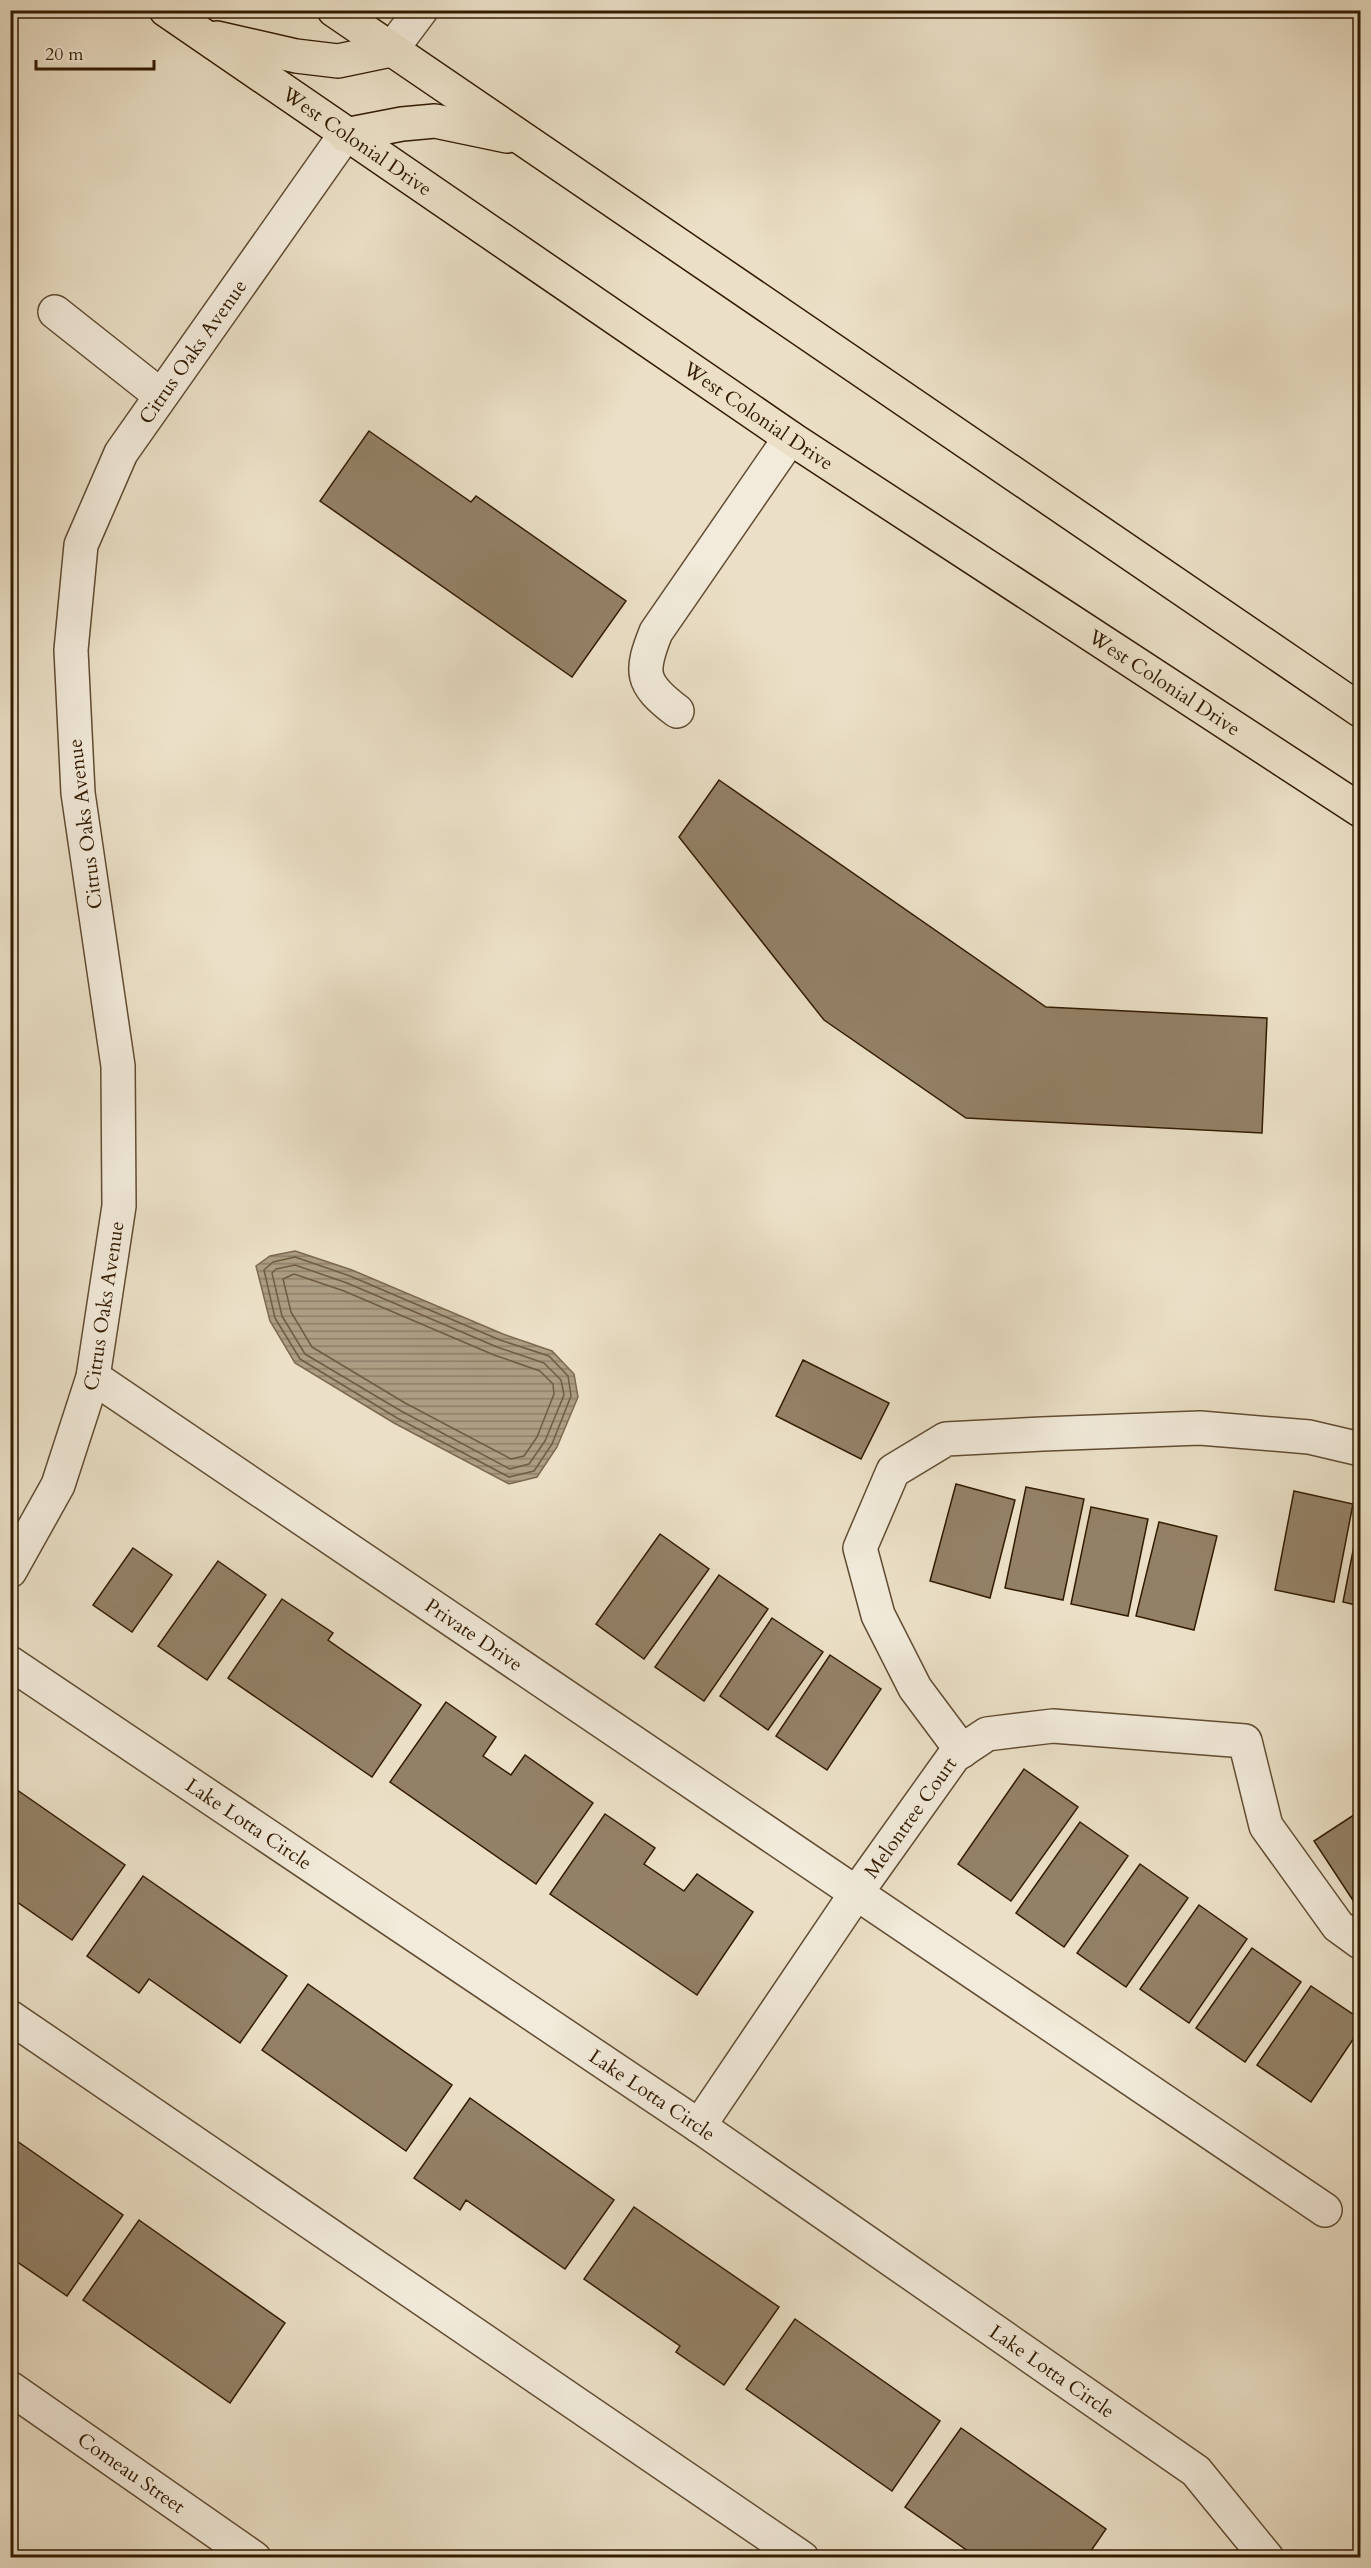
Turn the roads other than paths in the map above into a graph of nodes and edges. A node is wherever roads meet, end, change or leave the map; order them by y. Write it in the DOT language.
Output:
graph roads {
  1 [pos="166,10"];
  2 [pos="334,10"];
  3 [pos="421,10"];
  4 [pos="201,35"];
  5 [pos="391,50"];
  6 [pos="345,135"];
  7 [pos="524,140"];
  8 [pos="55,312"];
  9 [pos="160,395"];
  10 [pos="790,438"];
  11 [pos="1360,710"];
  12 [pos="677,711"];
  13 [pos="1360,810"];
  14 [pos="93,1377"];
  15 [pos="1360,1449"];
  16 [pos="10,1571"];
  17 [pos="10,1663"];
  18 [pos="962,1750"];
  19 [pos="857,1892"];
  20 [pos="1360,1941"];
  21 [pos="10,2017"];
  22 [pos="699,2126"];
  23 [pos="1325,2210"];
  24 [pos="10,2388"];
  25 [pos="254,2558"];
  26 [pos="802,2558"];
  27 [pos="1267,2558"];
  1 -- 4 [label="highway, West Colonial Drive"];
  2 -- 5 [label="highway"];
  3 -- 5 [label="street"];
  4 -- 5 [label="highway"];
  4 -- 6 [label="highway, West Colonial Drive"];
  5 -- 7 [label="highway"];
  6 -- 7 [label="highway"];
  6 -- 9 [label="street, Citrus Oaks Avenue"];
  6 -- 10 [label="highway, West Colonial Drive"];
  7 -- 11 [label="highway"];
  8 -- 9 [label="street"];
  9 -- 14 [label="street, Citrus Oaks Avenue"];
  10 -- 12 [label="street"];
  10 -- 13 [label="highway, West Colonial Drive"];
  14 -- 16 [label="street, Citrus Oaks Avenue"];
  14 -- 19 [label="street, Private Drive"];
  15 -- 18 [label="street"];
  17 -- 22 [label="street, Lake Lotta Circle"];
  18 -- 19 [label="street, Melontree Court"];
  18 -- 20 [label="street, Melontree Court"];
  19 -- 22 [label="street, Melontree Court"];
  19 -- 23 [label="street, Private Drive"];
  21 -- 26 [label="street"];
  22 -- 27 [label="street, Lake Lotta Circle"];
  24 -- 25 [label="street, Comeau Street"];
}
